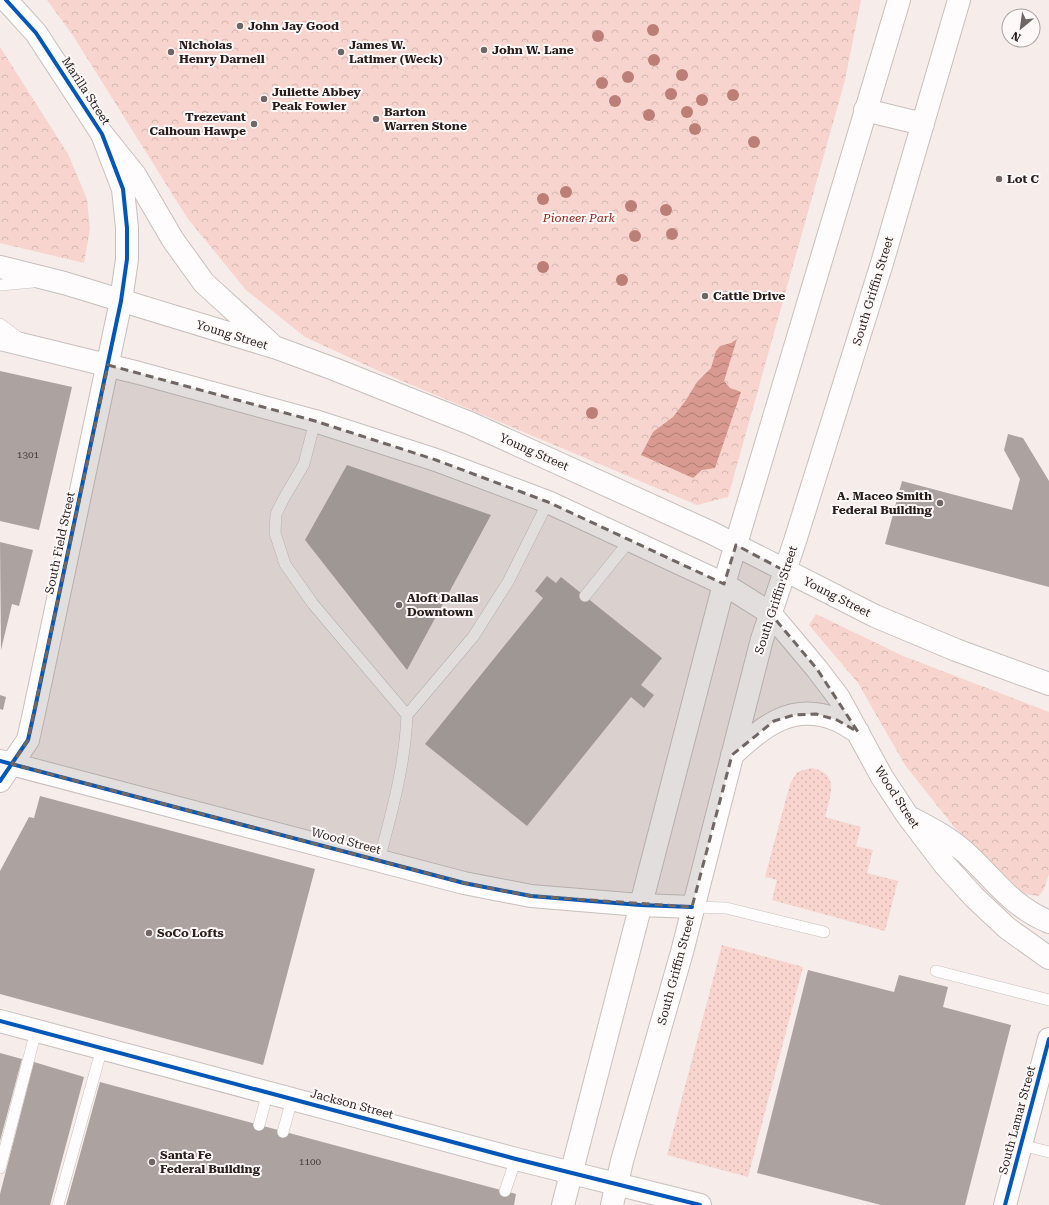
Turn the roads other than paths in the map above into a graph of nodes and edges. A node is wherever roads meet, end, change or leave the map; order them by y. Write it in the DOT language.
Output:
graph roads {
  1 [pos="6,0"];
  2 [pos="899,0"];
  3 [pos="959,0"];
  4 [pos="866,110"];
  5 [pos="923,124"];
  6 [pos="102,134"];
  7 [pos="0,268"];
  8 [pos="51,280"];
  9 [pos="0,285"];
  10 [pos="121,301"];
  11 [pos="0,324"];
  12 [pos="0,338"];
  13 [pos="31,346"];
  14 [pos="277,348"];
  15 [pos="108,365"];
  16 [pos="315,421"];
  17 [pos="548,502"];
  18 [pos="630,540"];
  19 [pos="736,545"];
  20 [pos="785,570"];
  21 [pos="724,584"];
  22 [pos="585,596"];
  23 [pos="770,613"];
  24 [pos="1049,684"];
  25 [pos="408,715"];
  26 [pos="858,732"];
  27 [pos="732,755"];
  28 [pos="4,769"];
  29 [pos="907,815"];
  30 [pos="379,860"];
  31 [pos="640,905"];
  32 [pos="692,908"];
  33 [pos="1049,922"];
  34 [pos="824,932"];
  35 [pos="1049,958"];
  36 [pos="936,971"];
  37 [pos="1049,1000"];
  38 [pos="0,1021"];
  39 [pos="36,1030"];
  40 [pos="1049,1039"];
  41 [pos="102,1048"];
  42 [pos="268,1092"];
  43 [pos="292,1099"];
  44 [pos="259,1125"];
  45 [pos="283,1132"];
  46 [pos="1021,1145"];
  47 [pos="1049,1152"];
  48 [pos="516,1159"];
  49 [pos="0,1168"];
  50 [pos="572,1173"];
  51 [pos="505,1191"];
  52 [pos="615,1195"];
  53 [pos="58,1205"];
  54 [pos="563,1205"];
  55 [pos="700,1205"];
  56 [pos="1005,1205"];
  1 -- 6 [label="main road, Marilla Street"];
  2 -- 4 [label="main road"];
  3 -- 5 [label="main road, South Griffin Street"];
  4 -- 5 [label="main road"];
  4 -- 19 [label="main road"];
  5 -- 20 [label="main road, South Griffin Street"];
  6 -- 10 [label="main road, Marilla Street"];
  6 -- 14 [label="main road"];
  7 -- 8 [label="main road, Young Street"];
  8 -- 9 [label="lane"];
  8 -- 10 [label="main road, Young Street"];
  10 -- 14 [label="main road, Young Street"];
  10 -- 15 [label="main road, South Field Street"];
  11 -- 13 [label="lane"];
  12 -- 13 [label="main road"];
  13 -- 15 [label="main road"];
  14 -- 19 [label="main road, Young Street"];
  15 -- 16 [label="main road"];
  15 -- 28 [label="main road, South Field Street"];
  16 -- 17 [label="main road"];
  16 -- 25 [label="lane"];
  17 -- 18 [label="main road"];
  17 -- 25 [label="lane"];
  18 -- 21 [label="main road"];
  18 -- 22 [label="lane"];
  19 -- 20 [label="main road, Young Street"];
  19 -- 21 [label="main road"];
  20 -- 23 [label="main road, South Griffin Street"];
  20 -- 24 [label="main road, Young Street"];
  21 -- 23 [label="main road"];
  21 -- 31 [label="main road"];
  23 -- 26 [label="main road, Wood Street"];
  23 -- 27 [label="main road, South Griffin Street"];
  25 -- 30 [label="lane"];
  26 -- 27 [label="main road"];
  26 -- 29 [label="main road, Wood Street"];
  27 -- 32 [label="main road, South Griffin Street"];
  28 -- 30 [label="main road, Wood Street"];
  29 -- 33 [label="main road"];
  29 -- 35 [label="main road, Wood Street"];
  30 -- 31 [label="main road, Wood Street"];
  31 -- 32 [label="main road, Wood Street"];
  31 -- 50 [label="main road"];
  32 -- 34 [label="lane"];
  32 -- 52 [label="main road, South Griffin Street"];
  36 -- 37 [label="lane"];
  38 -- 39 [label="main road, Jackson Street"];
  39 -- 41 [label="main road, Jackson Street"];
  39 -- 49 [label="lane"];
  40 -- 46 [label="main road, South Lamar Street"];
  41 -- 42 [label="main road, Jackson Street"];
  41 -- 53 [label="lane"];
  42 -- 43 [label="main road, Jackson Street"];
  42 -- 44 [label="lane"];
  43 -- 45 [label="lane"];
  43 -- 48 [label="main road, Jackson Street"];
  46 -- 47 [label="lane"];
  46 -- 56 [label="main road, South Lamar Street"];
  48 -- 50 [label="main road, Jackson Street"];
  48 -- 51 [label="lane"];
  50 -- 52 [label="main road, Jackson Street"];
  50 -- 54 [label="main road"];
  52 -- 55 [label="main road, Jackson Street"];
}
